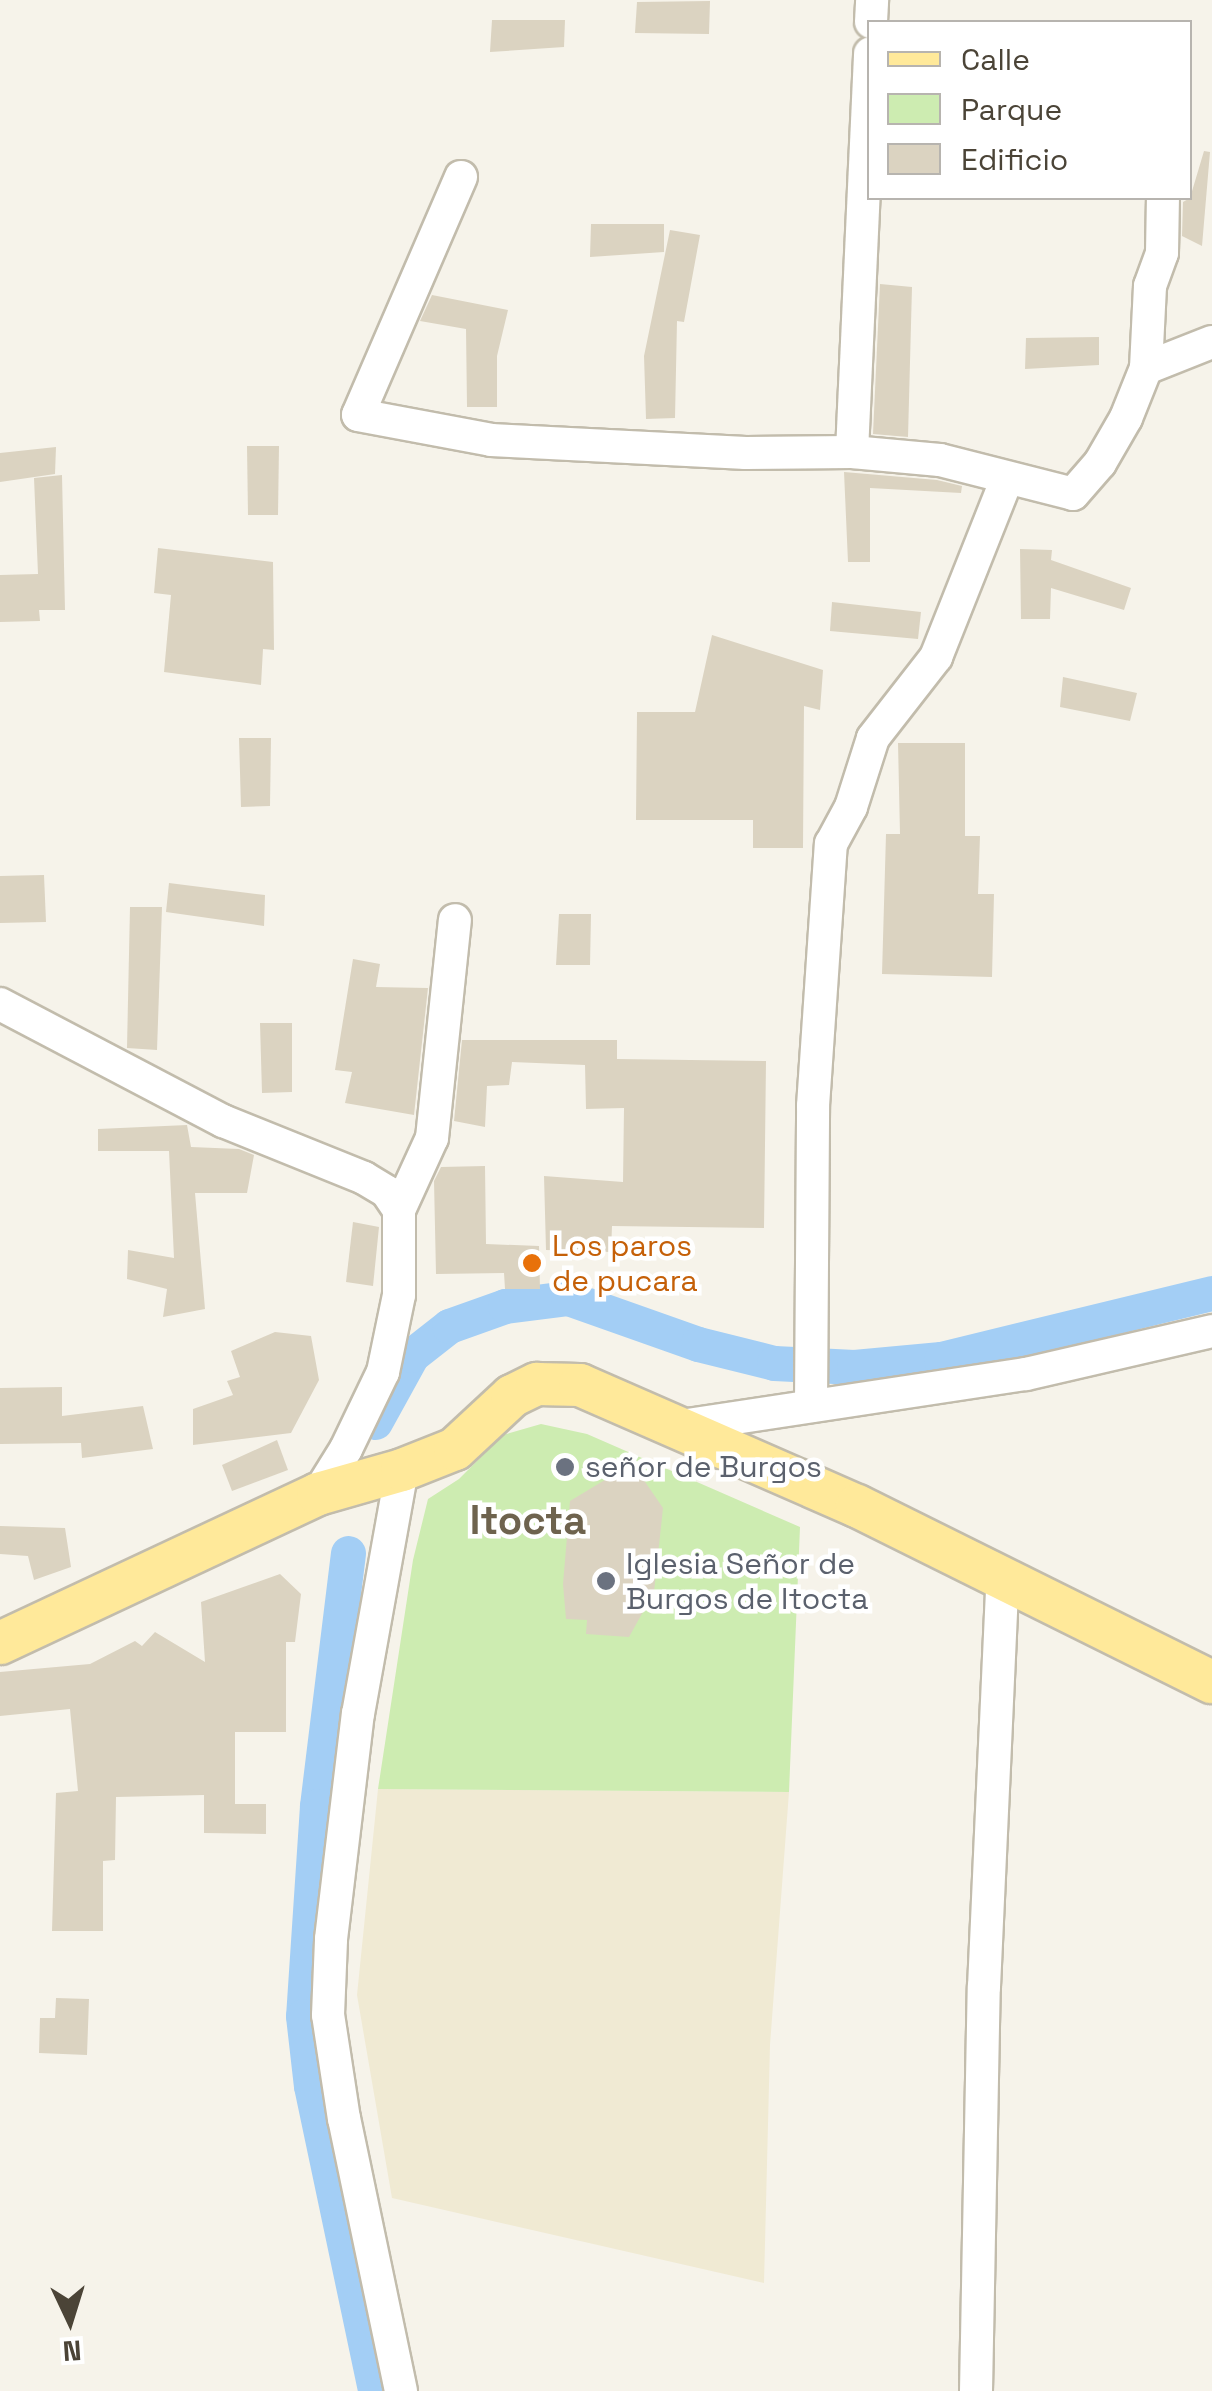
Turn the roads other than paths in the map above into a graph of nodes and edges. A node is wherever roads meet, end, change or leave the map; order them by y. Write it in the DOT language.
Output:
graph roads {
  1 [pos="867,120"];
  2 [pos="461,177"];
  3 [pos="1163,200"];
  4 [pos="1212,342"];
  5 [pos="1146,368"];
  6 [pos="852,452"];
  7 [pos="1007,479"];
  8 [pos="455,920"];
  9 [pos="0,1004"];
  10 [pos="399,1210"];
  11 [pos="1212,1331"];
  12 [pos="811,1396"];
  13 [pos="675,1428"];
  14 [pos="402,1470"];
  15 [pos="318,1494"];
  16 [pos="1003,1575"];
  17 [pos="0,1643"];
  18 [pos="1212,1682"];
  19 [pos="401,2391"];
  20 [pos="976,2391"];
  1 -- 6 [label="street"];
  2 -- 6 [label="street"];
  3 -- 5 [label="street"];
  4 -- 5 [label="street"];
  5 -- 7 [label="street"];
  6 -- 7 [label="street"];
  7 -- 12 [label="street"];
  8 -- 10 [label="street"];
  9 -- 10 [label="street"];
  10 -- 15 [label="street"];
  11 -- 12 [label="street"];
  12 -- 13 [label="street"];
  13 -- 14 [label="main road"];
  13 -- 16 [label="main road"];
  14 -- 15 [label="main road"];
  14 -- 19 [label="street"];
  15 -- 17 [label="main road"];
  16 -- 18 [label="main road"];
  16 -- 20 [label="street"];
}
